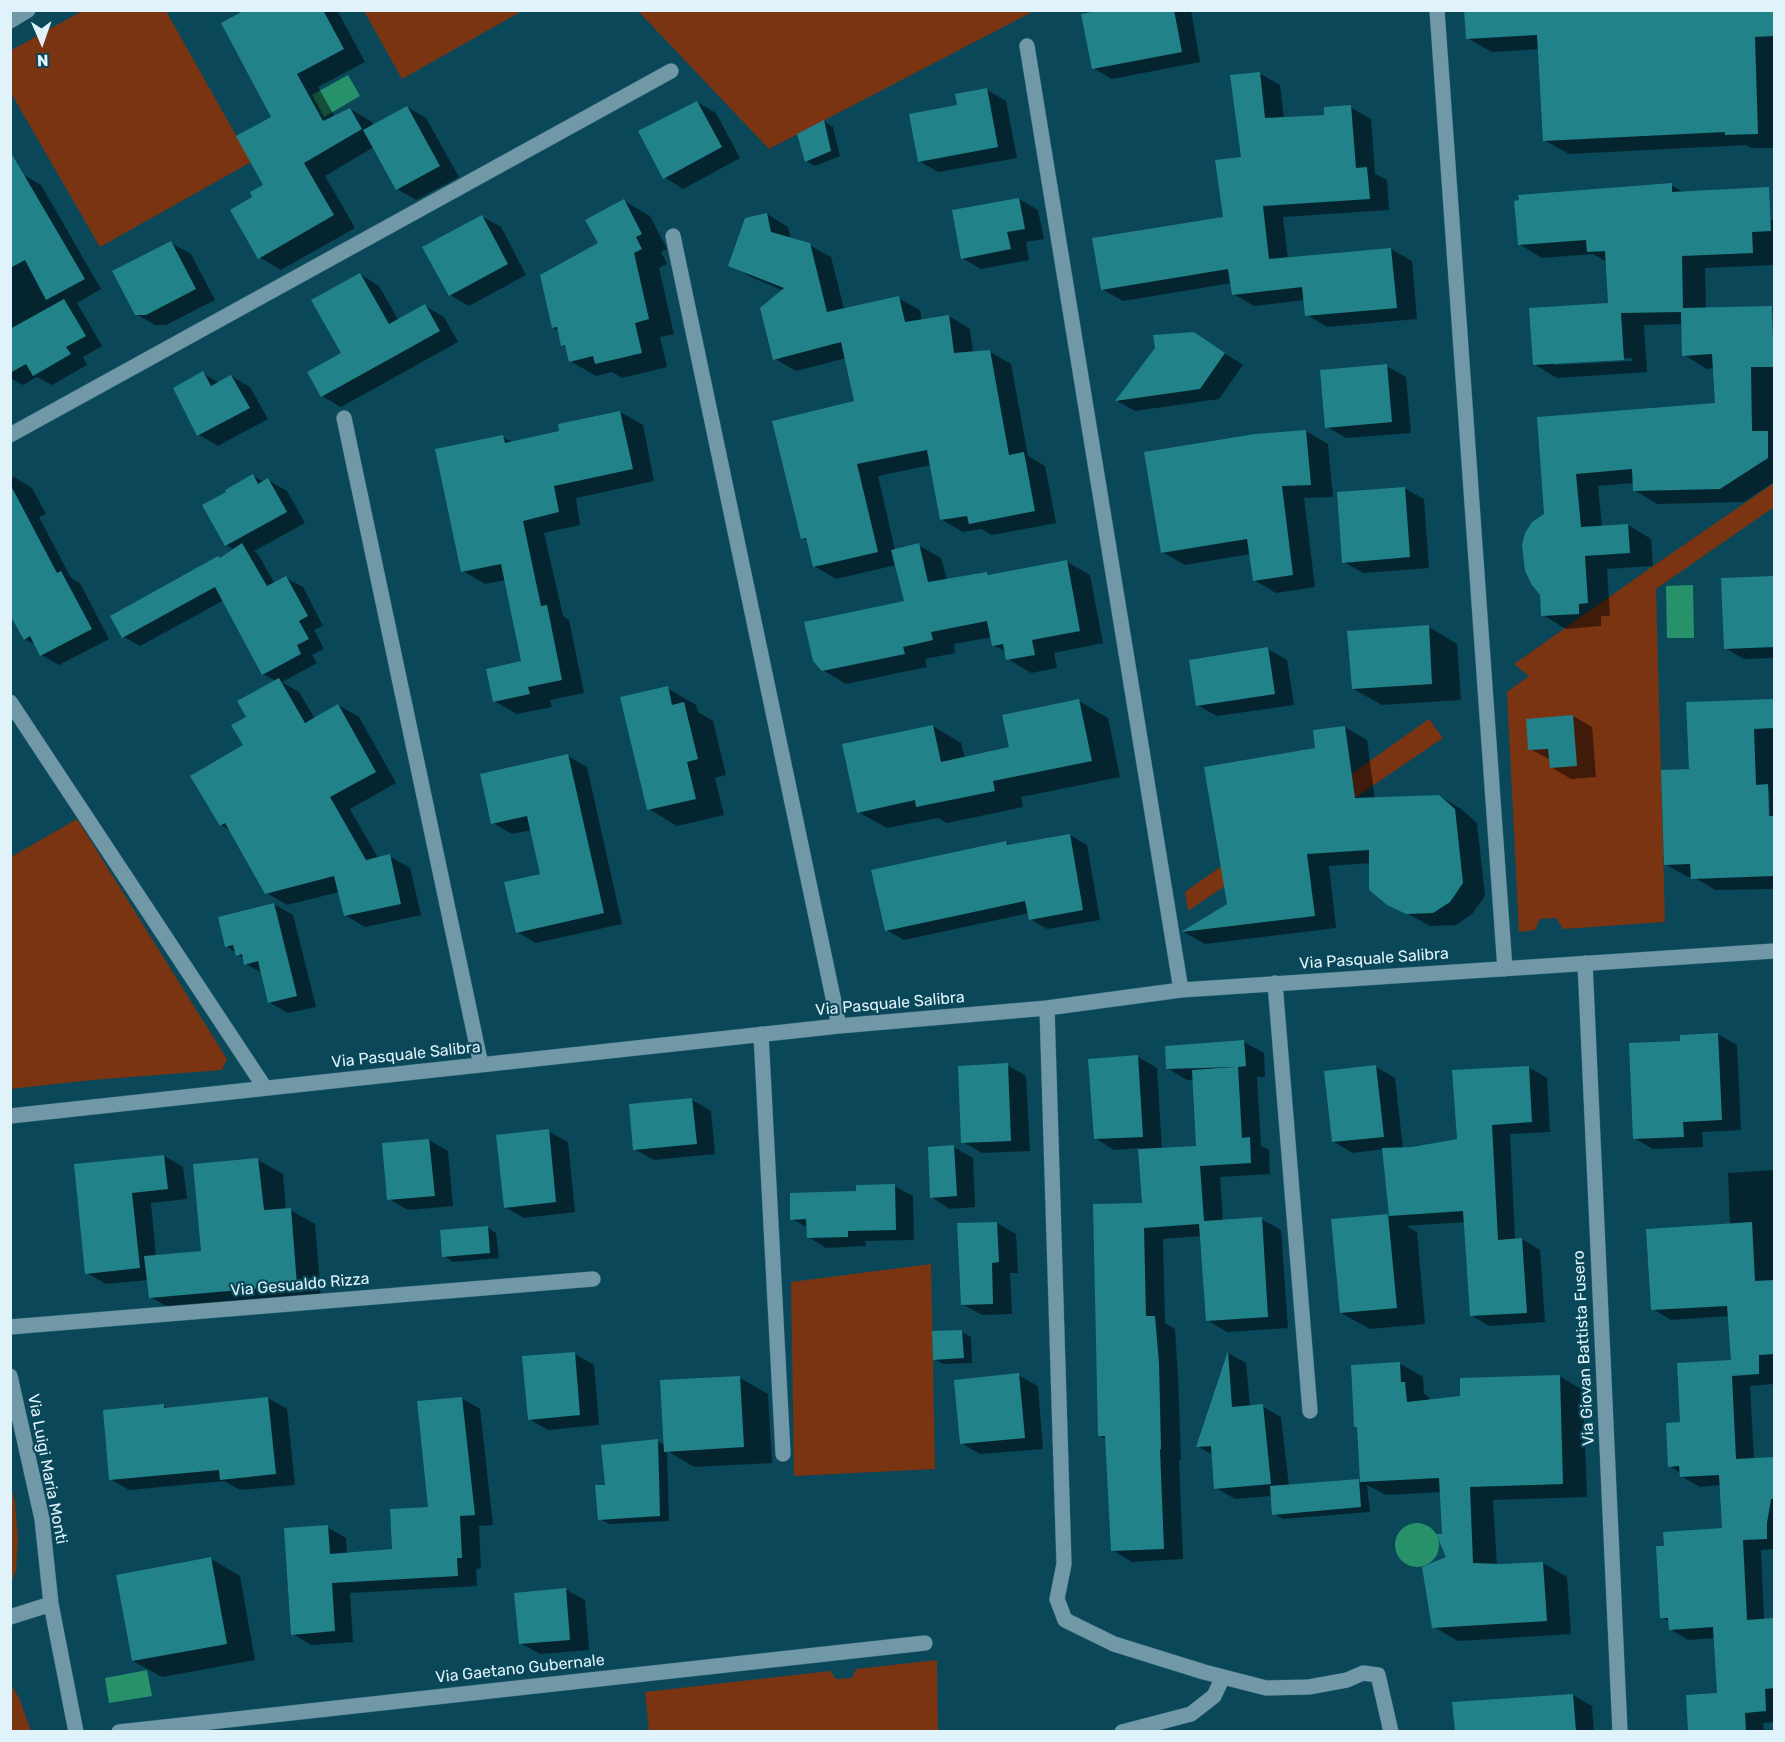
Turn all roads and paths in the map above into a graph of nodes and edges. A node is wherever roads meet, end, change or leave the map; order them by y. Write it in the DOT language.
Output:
graph roads {
  1 [pos="28,10"];
  2 [pos="1437,10"];
  3 [pos="10,21"];
  4 [pos="1028,46"];
  5 [pos="670,71"];
  6 [pos="673,236"];
  7 [pos="344,418"];
  8 [pos="10,435"];
  9 [pos="10,702"];
  10 [pos="1774,951"];
  11 [pos="1585,963"];
  12 [pos="1505,969"];
  13 [pos="1275,983"];
  14 [pos="1181,990"];
  15 [pos="1047,1008"];
  16 [pos="839,1026"];
  17 [pos="761,1034"];
  18 [pos="481,1065"];
  19 [pos="265,1088"];
  20 [pos="10,1116"];
  21 [pos="592,1279"];
  22 [pos="10,1327"];
  23 [pos="10,1376"];
  24 [pos="1310,1411"];
  25 [pos="783,1454"];
  26 [pos="51,1604"];
  27 [pos="10,1617"];
  28 [pos="926,1643"];
  29 [pos="1223,1677"];
  30 [pos="76,1731"];
  31 [pos="119,1731"];
  32 [pos="1122,1731"];
  33 [pos="1391,1731"];
  34 [pos="1620,1731"];
  1 -- 3 [label="street"];
  2 -- 12 [label="street"];
  4 -- 14 [label="street"];
  5 -- 8 [label="street"];
  6 -- 16 [label="street"];
  7 -- 18 [label="street"];
  9 -- 19 [label="street"];
  10 -- 11 [label="street, Via Pasquale Salibra"];
  11 -- 12 [label="street, Via Pasquale Salibra"];
  11 -- 34 [label="street, Via Giovan Battista Fusero"];
  12 -- 13 [label="street, Via Pasquale Salibra"];
  13 -- 14 [label="street, Via Pasquale Salibra"];
  13 -- 24 [label="street"];
  14 -- 15 [label="street, Via Pasquale Salibra"];
  15 -- 16 [label="street, Via Pasquale Salibra"];
  15 -- 29 [label="street"];
  16 -- 17 [label="street, Via Pasquale Salibra"];
  17 -- 18 [label="street, Via Pasquale Salibra"];
  17 -- 25 [label="street"];
  18 -- 19 [label="street, Via Pasquale Salibra"];
  19 -- 20 [label="street, Via Pasquale Salibra"];
  21 -- 22 [label="street, Via Gesualdo Rizza"];
  23 -- 26 [label="street, Via Luigi Maria Monti"];
  26 -- 27 [label="street"];
  26 -- 30 [label="street, Via Luigi Maria Monti"];
  28 -- 31 [label="street, Via Gaetano Gubernale"];
  29 -- 32 [label="street"];
  29 -- 33 [label="street"];
}
